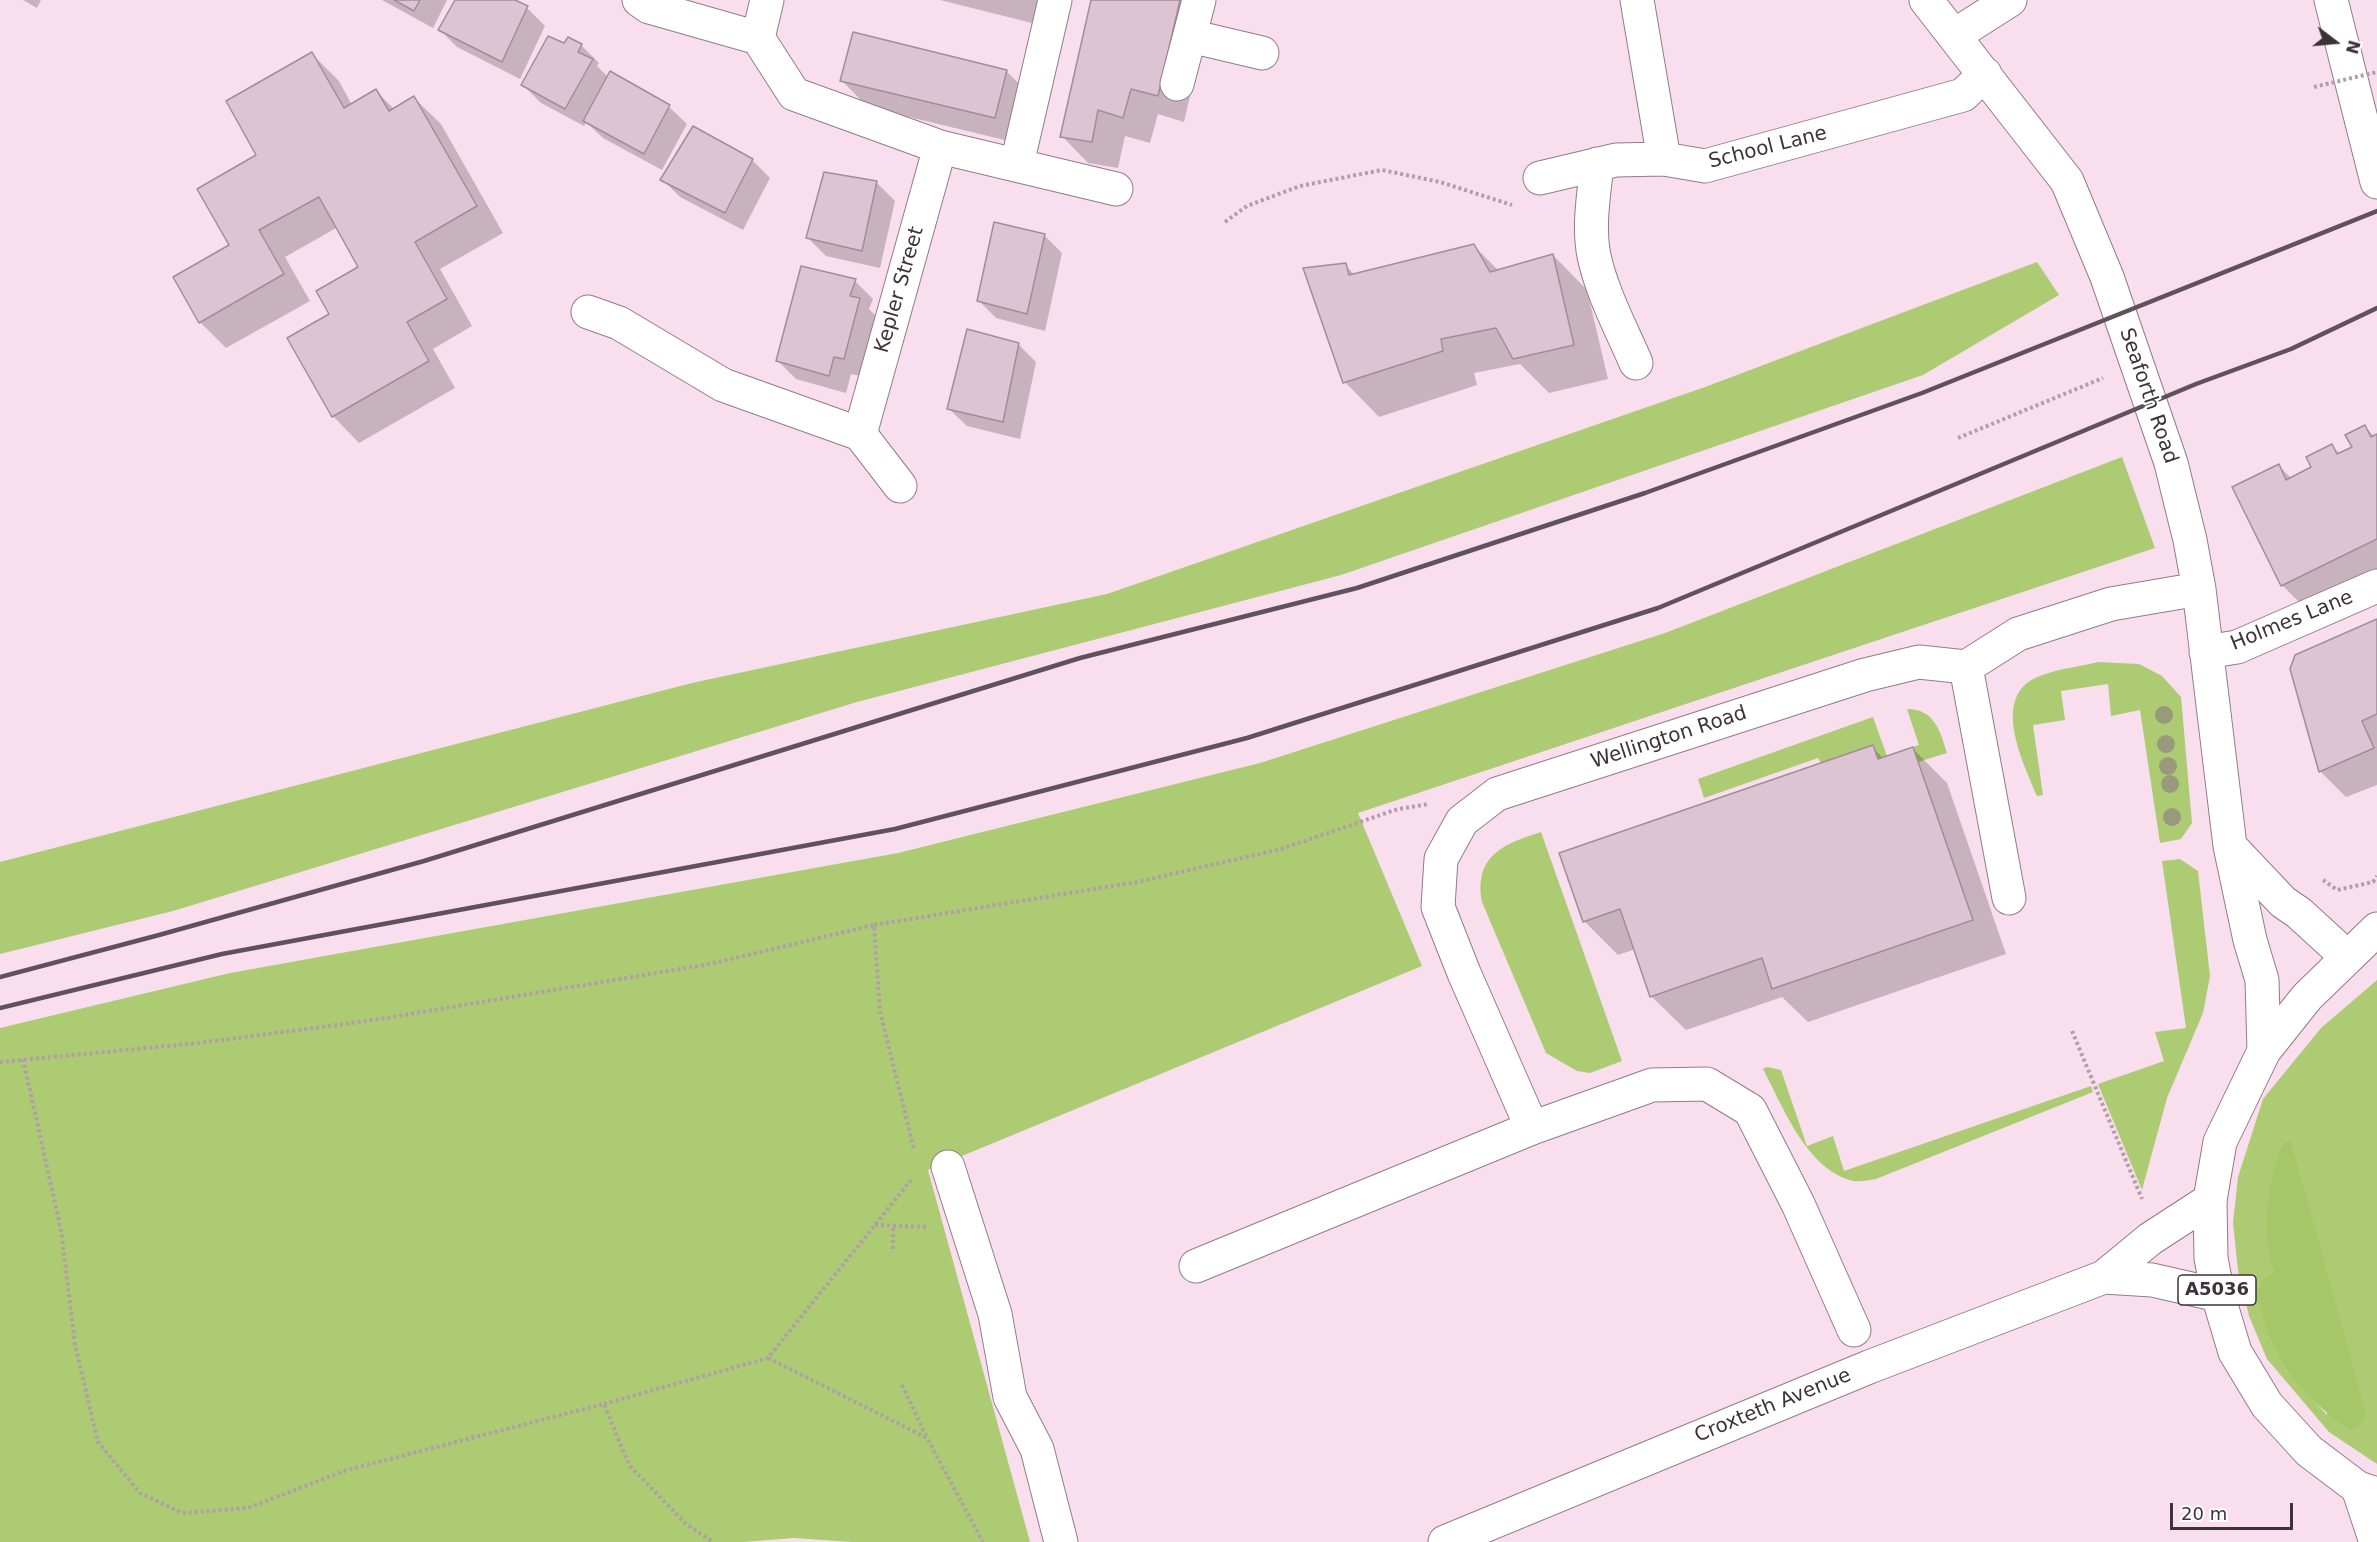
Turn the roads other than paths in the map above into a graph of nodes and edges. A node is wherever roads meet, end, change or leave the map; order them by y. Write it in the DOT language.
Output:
graph roads {
  1 [pos="639,0"];
  2 [pos="767,0"];
  3 [pos="1055,0"];
  4 [pos="1199,0"];
  5 [pos="1637,0"];
  6 [pos="1926,0"];
  7 [pos="2010,0"];
  8 [pos="2331,0"];
  9 [pos="1955,35"];
  10 [pos="1190,36"];
  11 [pos="758,38"];
  12 [pos="1263,53"];
  13 [pos="1986,74"];
  14 [pos="1177,84"];
  15 [pos="940,147"];
  16 [pos="1664,159"];
  17 [pos="1017,164"];
  18 [pos="1597,164"];
  19 [pos="1540,178"];
  20 [pos="2377,182"];
  21 [pos="1116,189"];
  22 [pos="588,312"];
  23 [pos="1636,363"];
  24 [pos="860,434"];
  25 [pos="900,486"];
  26 [pos="2377,586"];
  27 [pos="2199,590"];
  28 [pos="2206,652"];
  29 [pos="1966,667"];
  30 [pos="2230,846"];
  31 [pos="2009,898"];
  32 [pos="2377,929"];
  33 [pos="2346,956"];
  34 [pos="2264,1051"];
  35 [pos="1532,1128"];
  36 [pos="933,1169"];
  37 [pos="2210,1200"];
  38 [pos="1196,1266"];
  39 [pos="2104,1277"];
  40 [pos="2218,1295"];
  41 [pos="1854,1330"];
  42 [pos="2368,1491"];
  43 [pos="1060,1542"];
  44 [pos="1444,1542"];
  45 [pos="2376,1542"];
  1 -- 11 [label="main road"];
  2 -- 11 [label="main road"];
  3 -- 17 [label="main road"];
  4 -- 10 [label="main road"];
  5 -- 16 [label="main road"];
  6 -- 9 [label="main road, Seaforth Road"];
  7 -- 9 [label="main road"];
  8 -- 20 [label="main road"];
  9 -- 13 [label="main road, Seaforth Road"];
  10 -- 12 [label="main road"];
  10 -- 14 [label="main road"];
  11 -- 15 [label="main road"];
  13 -- 16 [label="main road, School Lane"];
  13 -- 27 [label="main road, Seaforth Road"];
  15 -- 17 [label="main road"];
  15 -- 24 [label="main road, Kepler Street"];
  16 -- 18 [label="main road, School Lane"];
  17 -- 21 [label="main road"];
  18 -- 19 [label="main road, School Lane"];
  18 -- 23 [label="main road"];
  22 -- 24 [label="main road"];
  24 -- 25 [label="main road"];
  26 -- 28 [label="main road, Holmes Lane"];
  27 -- 28 [label="main road, Seaforth Road"];
  27 -- 29 [label="main road"];
  28 -- 30 [label="main road, Seaforth Road"];
  29 -- 31 [label="main road"];
  29 -- 35 [label="main road, Wellington Road"];
  30 -- 33 [label="main road"];
  30 -- 34 [label="main road, Seaforth Road"];
  32 -- 33 [label="main road, A5036"];
  33 -- 34 [label="main road, A5036"];
  34 -- 37 [label="main road, A5036"];
  35 -- 38 [label="main road"];
  35 -- 41 [label="main road"];
  36 -- 43 [label="main road"];
  37 -- 39 [label="main road, Croxteth Avenue"];
  37 -- 40 [label="main road, A5036"];
  39 -- 40 [label="main road, Croxteth Avenue"];
  39 -- 44 [label="main road, Croxteth Avenue"];
  40 -- 42 [label="main road, A5036"];
  42 -- 45 [label="main road"];
}
